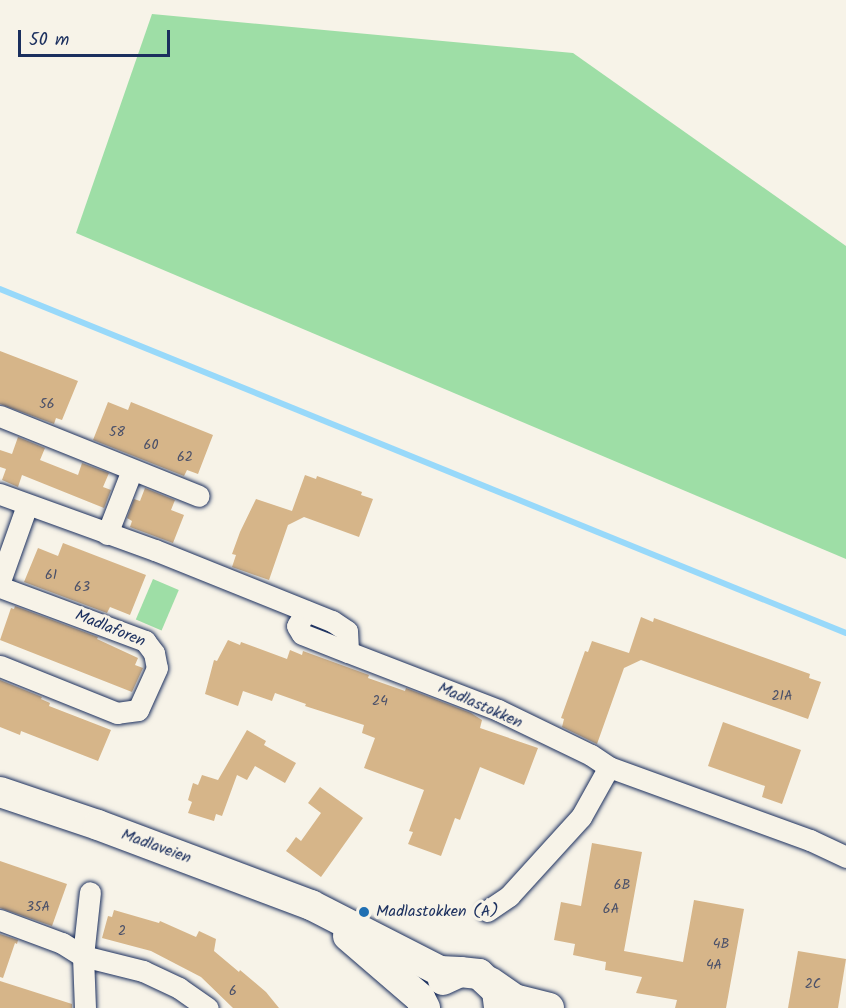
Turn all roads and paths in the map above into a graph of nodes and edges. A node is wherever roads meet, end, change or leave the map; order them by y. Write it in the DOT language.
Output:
graph roads {
  1 [pos="1,420"];
  2 [pos="132,470"];
  3 [pos="0,494"];
  4 [pos="199,496"];
  5 [pos="27,505"];
  6 [pos="107,534"];
  7 [pos="0,581"];
  8 [pos="0,587"];
  9 [pos="0,666"];
  10 [pos="609,767"];
  11 [pos="0,792"];
  12 [pos="846,857"];
  13 [pos="90,892"];
  14 [pos="311,904"];
  15 [pos="487,911"];
  16 [pos="0,920"];
  17 [pos="83,956"];
  18 [pos="460,972"];
  19 [pos="494,995"];
  20 [pos="85,1008"];
  21 [pos="208,1008"];
  22 [pos="427,1008"];
  23 [pos="549,1008"];
  1 -- 2 [label="street"];
  2 -- 4 [label="street"];
  2 -- 6 [label="street"];
  3 -- 5 [label="street"];
  5 -- 6 [label="street"];
  5 -- 7 [label="street"];
  6 -- 10 [label="street, Madlastokken"];
  8 -- 9 [label="street, Madlaforen"];
  10 -- 12 [label="street, Madlastokken"];
  10 -- 15 [label="street"];
  11 -- 14 [label="main road, Madlaveien"];
  13 -- 17 [label="street"];
  14 -- 18 [label="main road, Madlaveien"];
  14 -- 22 [label="main road, Madlaveien"];
  16 -- 17 [label="street"];
  17 -- 20 [label="street"];
  17 -- 21 [label="street"];
  18 -- 19 [label="main road, Madlaveien"];
  18 -- 22 [label="main road"];
  19 -- 23 [label="main road"];
}
